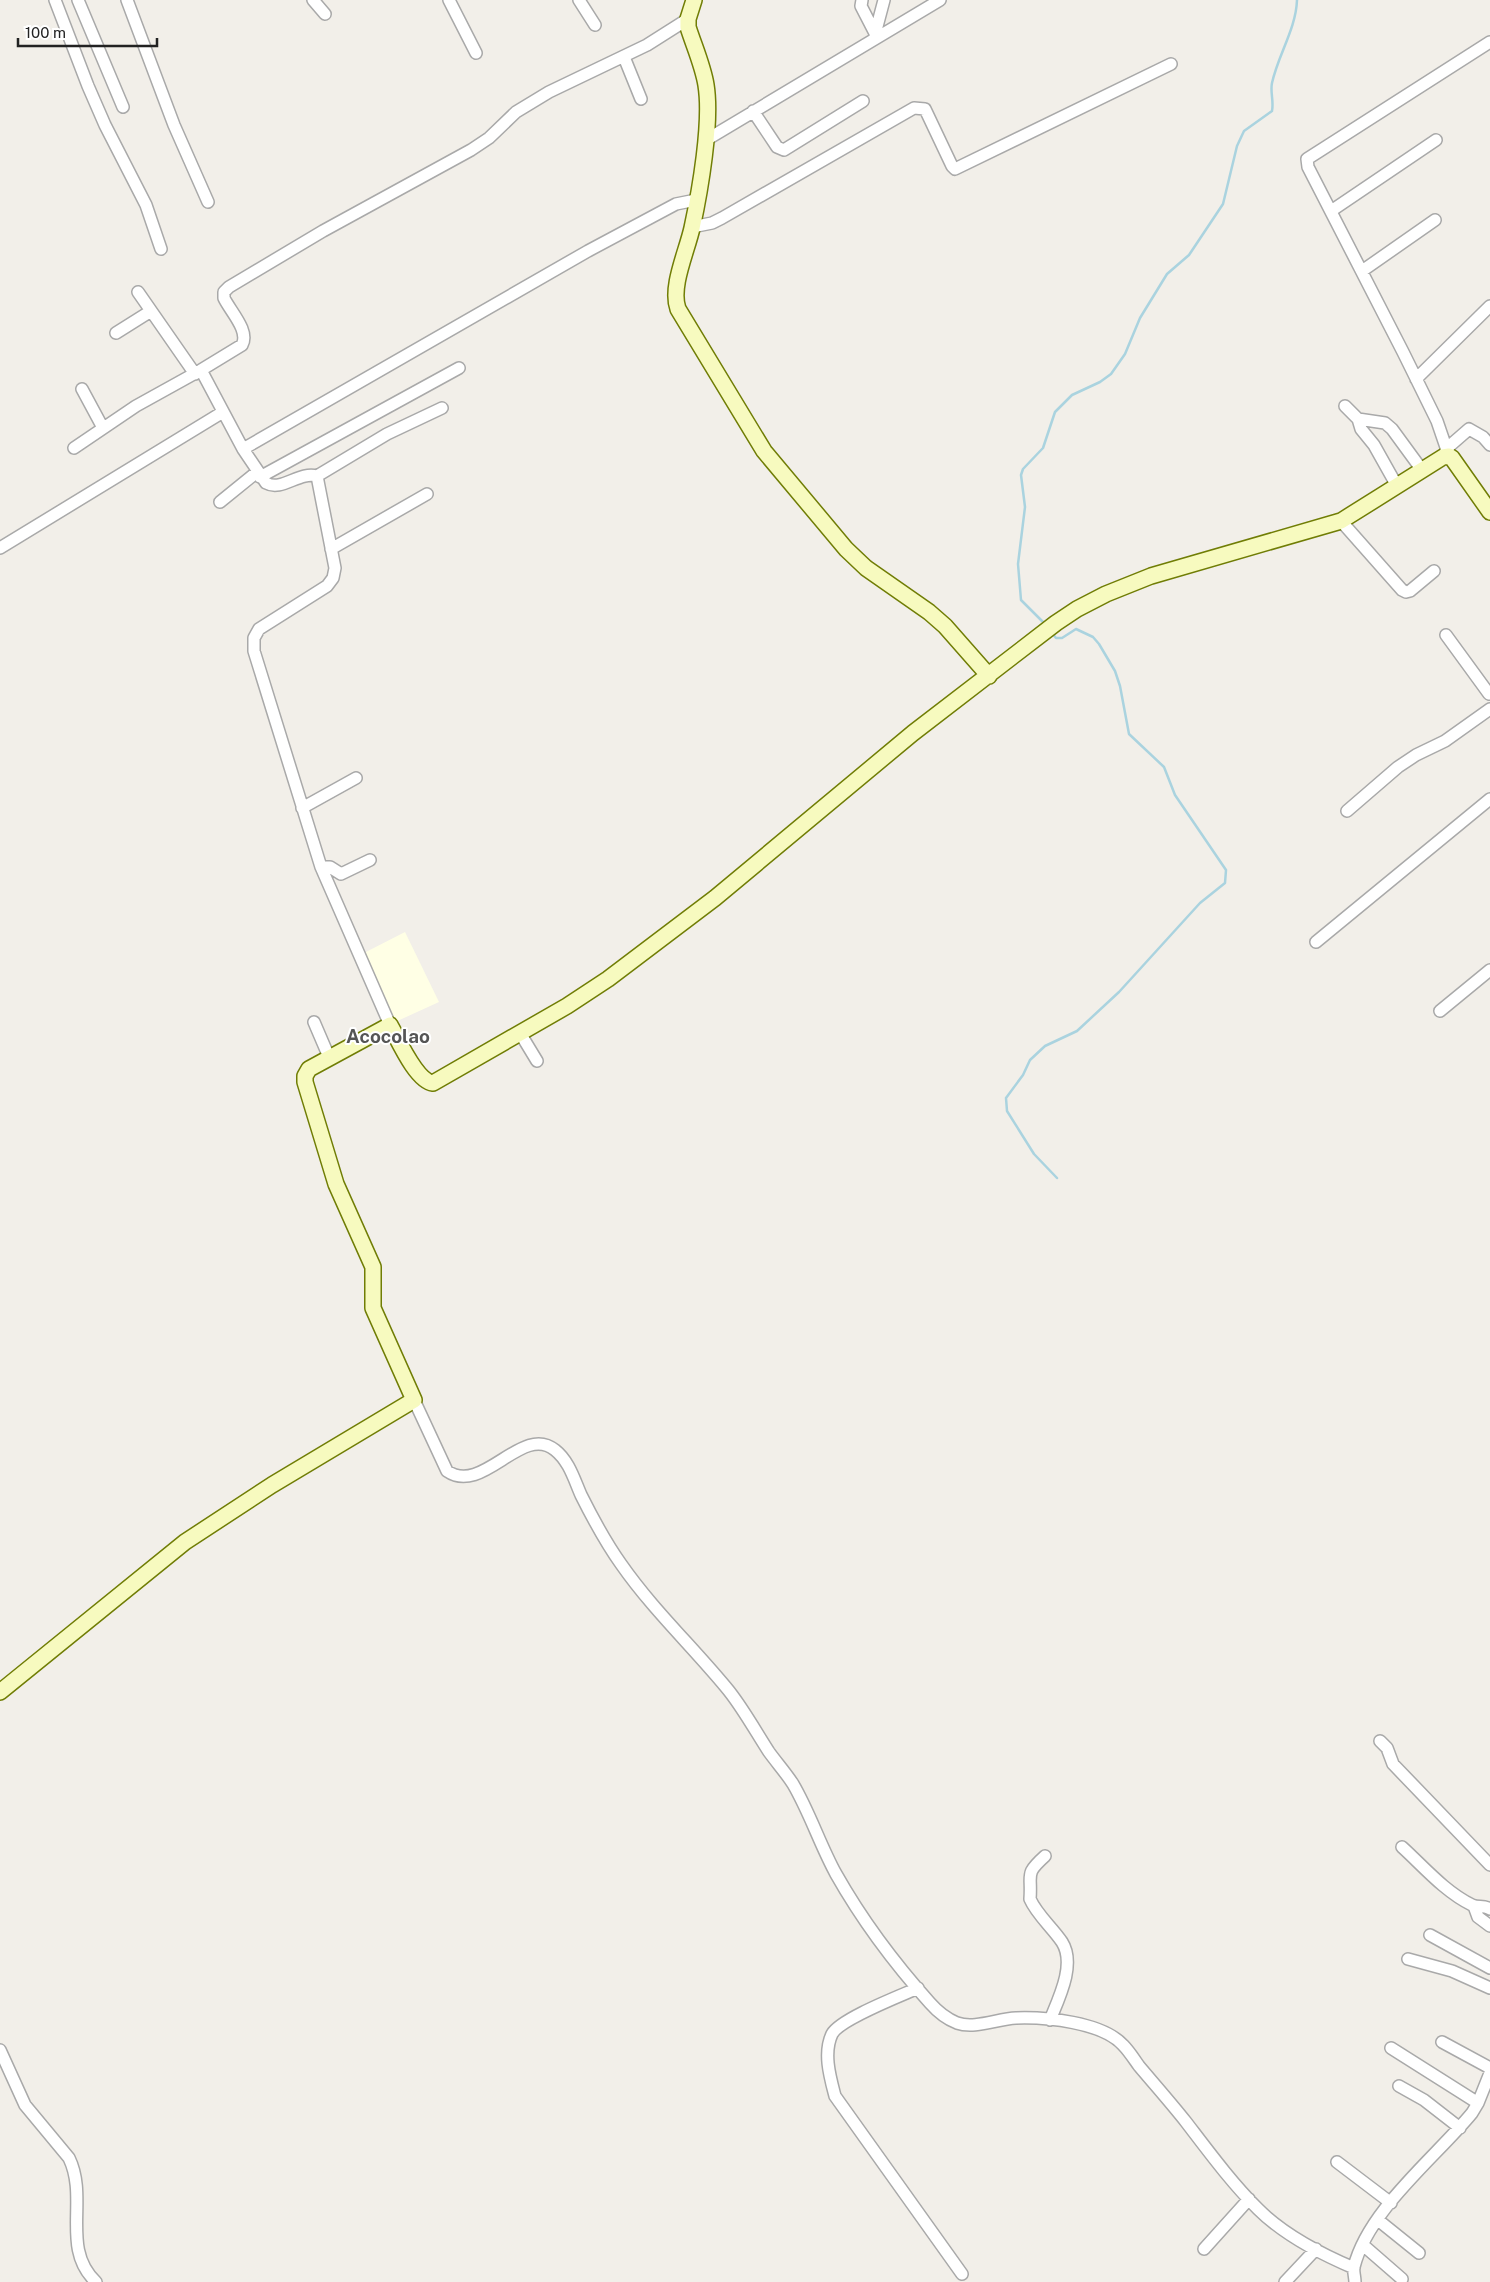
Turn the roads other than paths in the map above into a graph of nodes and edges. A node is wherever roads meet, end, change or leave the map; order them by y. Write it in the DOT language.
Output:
graph roads {
  1 [pos="55,0"];
  2 [pos="78,0"];
  3 [pos="127,0"];
  4 [pos="313,0"];
  5 [pos="449,0"];
  6 [pos="579,0"];
  7 [pos="694,0"];
  8 [pos="862,0"];
  9 [pos="884,0"];
  10 [pos="940,0"];
  11 [pos="325,14"];
  12 [pos="688,19"];
  13 [pos="595,25"];
  14 [pos="876,35"];
  15 [pos="1490,42"];
  16 [pos="476,53"];
  17 [pos="624,57"];
  18 [pos="1171,64"];
  19 [pos="642,100"];
  20 [pos="863,101"];
  21 [pos="123,107"];
  22 [pos="753,111"];
  23 [pos="706,140"];
  24 [pos="1436,140"];
  25 [pos="696,200"];
  26 [pos="208,202"];
  27 [pos="1331,211"];
  28 [pos="1435,220"];
  29 [pos="692,227"];
  30 [pos="161,249"];
  31 [pos="1362,271"];
  32 [pos="138,292"];
  33 [pos="1490,306"];
  34 [pos="151,311"];
  35 [pos="116,333"];
  36 [pos="459,368"];
  37 [pos="198,372"];
  38 [pos="1416,379"];
  39 [pos="82,389"];
  40 [pos="1345,406"];
  41 [pos="442,408"];
  42 [pos="222,412"];
  43 [pos="1358,419"];
  44 [pos="102,428"];
  45 [pos="1490,445"];
  46 [pos="74,448"];
  47 [pos="244,449"];
  48 [pos="1447,452"];
  49 [pos="1422,470"];
  50 [pos="259,475"];
  51 [pos="317,476"];
  52 [pos="1396,486"];
  53 [pos="427,494"];
  54 [pos="220,502"];
  55 [pos="1490,512"];
  56 [pos="1341,521"];
  57 [pos="0,548"];
  58 [pos="331,549"];
  59 [pos="1434,571"];
  60 [pos="1446,634"];
  61 [pos="989,676"];
  62 [pos="1490,695"];
  63 [pos="1490,709"];
  64 [pos="356,778"];
  65 [pos="1490,799"];
  66 [pos="302,808"];
  67 [pos="1347,811"];
  68 [pos="370,860"];
  69 [pos="321,867"];
  70 [pos="1316,942"];
  71 [pos="1490,970"];
  72 [pos="1440,1011"];
  73 [pos="314,1022"];
  74 [pos="390,1025"];
  75 [pos="520,1033"];
  76 [pos="329,1057"];
  77 [pos="538,1061"];
  78 [pos="414,1400"];
  79 [pos="0,1692"];
  80 [pos="1380,1741"];
  81 [pos="1402,1847"];
  82 [pos="1045,1856"];
  83 [pos="1490,1865"];
  84 [pos="1474,1906"];
  85 [pos="1490,1909"];
  86 [pos="1490,1926"];
  87 [pos="1430,1935"];
  88 [pos="1408,1959"];
  89 [pos="1490,1968"];
  90 [pos="918,1988"];
  91 [pos="1490,1988"];
  92 [pos="1050,2020"];
  93 [pos="1442,2042"];
  94 [pos="1391,2048"];
  95 [pos="0,2050"];
  96 [pos="1490,2068"];
  97 [pos="1490,2073"];
  98 [pos="1399,2086"];
  99 [pos="1487,2094"];
  100 [pos="1478,2103"];
  101 [pos="1460,2128"];
  102 [pos="1337,2162"];
  103 [pos="1249,2199"];
  104 [pos="1391,2203"];
  105 [pos="1378,2220"];
  106 [pos="1363,2245"];
  107 [pos="1204,2249"];
  108 [pos="1316,2249"];
  109 [pos="1419,2253"];
  110 [pos="1354,2268"];
  111 [pos="962,2274"];
  112 [pos="1402,2279"];
  113 [pos="96,2282"];
  114 [pos="1285,2282"];
  115 [pos="1355,2282"];
  1 -- 30 [label="street"];
  2 -- 21 [label="street"];
  3 -- 26 [label="street"];
  4 -- 11 [label="street"];
  5 -- 16 [label="street"];
  6 -- 13 [label="street"];
  7 -- 12 [label="street"];
  8 -- 14 [label="street"];
  9 -- 14 [label="street"];
  10 -- 14 [label="street"];
  12 -- 17 [label="street"];
  12 -- 23 [label="street"];
  14 -- 22 [label="street"];
  15 -- 27 [label="street"];
  17 -- 19 [label="street"];
  17 -- 37 [label="street"];
  18 -- 29 [label="street"];
  20 -- 22 [label="street"];
  22 -- 23 [label="street"];
  23 -- 25 [label="street"];
  24 -- 27 [label="street"];
  25 -- 29 [label="street"];
  25 -- 47 [label="street"];
  27 -- 31 [label="street"];
  28 -- 31 [label="street"];
  29 -- 61 [label="street"];
  31 -- 38 [label="street"];
  32 -- 34 [label="street"];
  33 -- 38 [label="street"];
  34 -- 35 [label="street"];
  34 -- 37 [label="street"];
  36 -- 50 [label="street"];
  37 -- 42 [label="street"];
  37 -- 44 [label="street"];
  38 -- 48 [label="street"];
  39 -- 44 [label="street"];
  40 -- 43 [label="street"];
  41 -- 51 [label="street"];
  42 -- 47 [label="street"];
  42 -- 57 [label="street"];
  43 -- 49 [label="street"];
  43 -- 52 [label="street"];
  44 -- 46 [label="street"];
  45 -- 48 [label="street"];
  47 -- 50 [label="street"];
  48 -- 49 [label="street"];
  48 -- 55 [label="street"];
  49 -- 52 [label="street"];
  50 -- 51 [label="street"];
  50 -- 54 [label="street"];
  51 -- 58 [label="street"];
  52 -- 56 [label="street"];
  53 -- 58 [label="street"];
  56 -- 59 [label="street"];
  56 -- 61 [label="street"];
  58 -- 66 [label="street"];
  60 -- 62 [label="street"];
  61 -- 75 [label="street"];
  63 -- 67 [label="street"];
  64 -- 66 [label="street"];
  65 -- 70 [label="street"];
  66 -- 69 [label="street"];
  68 -- 69 [label="street"];
  69 -- 74 [label="street"];
  71 -- 72 [label="street"];
  73 -- 76 [label="street"];
  74 -- 75 [label="street"];
  74 -- 76 [label="street"];
  75 -- 77 [label="street"];
  76 -- 78 [label="street"];
  78 -- 79 [label="street"];
  78 -- 90 [label="street"];
  80 -- 83 [label="street"];
  81 -- 84 [label="street"];
  82 -- 92 [label="street"];
  84 -- 85 [label="street"];
  84 -- 86 [label="street"];
  87 -- 89 [label="street"];
  88 -- 91 [label="street"];
  90 -- 92 [label="street"];
  90 -- 111 [label="street"];
  92 -- 103 [label="street"];
  93 -- 96 [label="street"];
  94 -- 100 [label="street"];
  95 -- 113 [label="street"];
  97 -- 99 [label="street"];
  98 -- 101 [label="street"];
  99 -- 100 [label="street"];
  100 -- 101 [label="street"];
  101 -- 104 [label="street"];
  102 -- 104 [label="street"];
  103 -- 107 [label="street"];
  103 -- 108 [label="street"];
  104 -- 105 [label="street"];
  105 -- 106 [label="street"];
  105 -- 109 [label="street"];
  106 -- 110 [label="street"];
  106 -- 112 [label="street"];
  108 -- 110 [label="street"];
  108 -- 114 [label="street"];
  110 -- 115 [label="street"];
}
